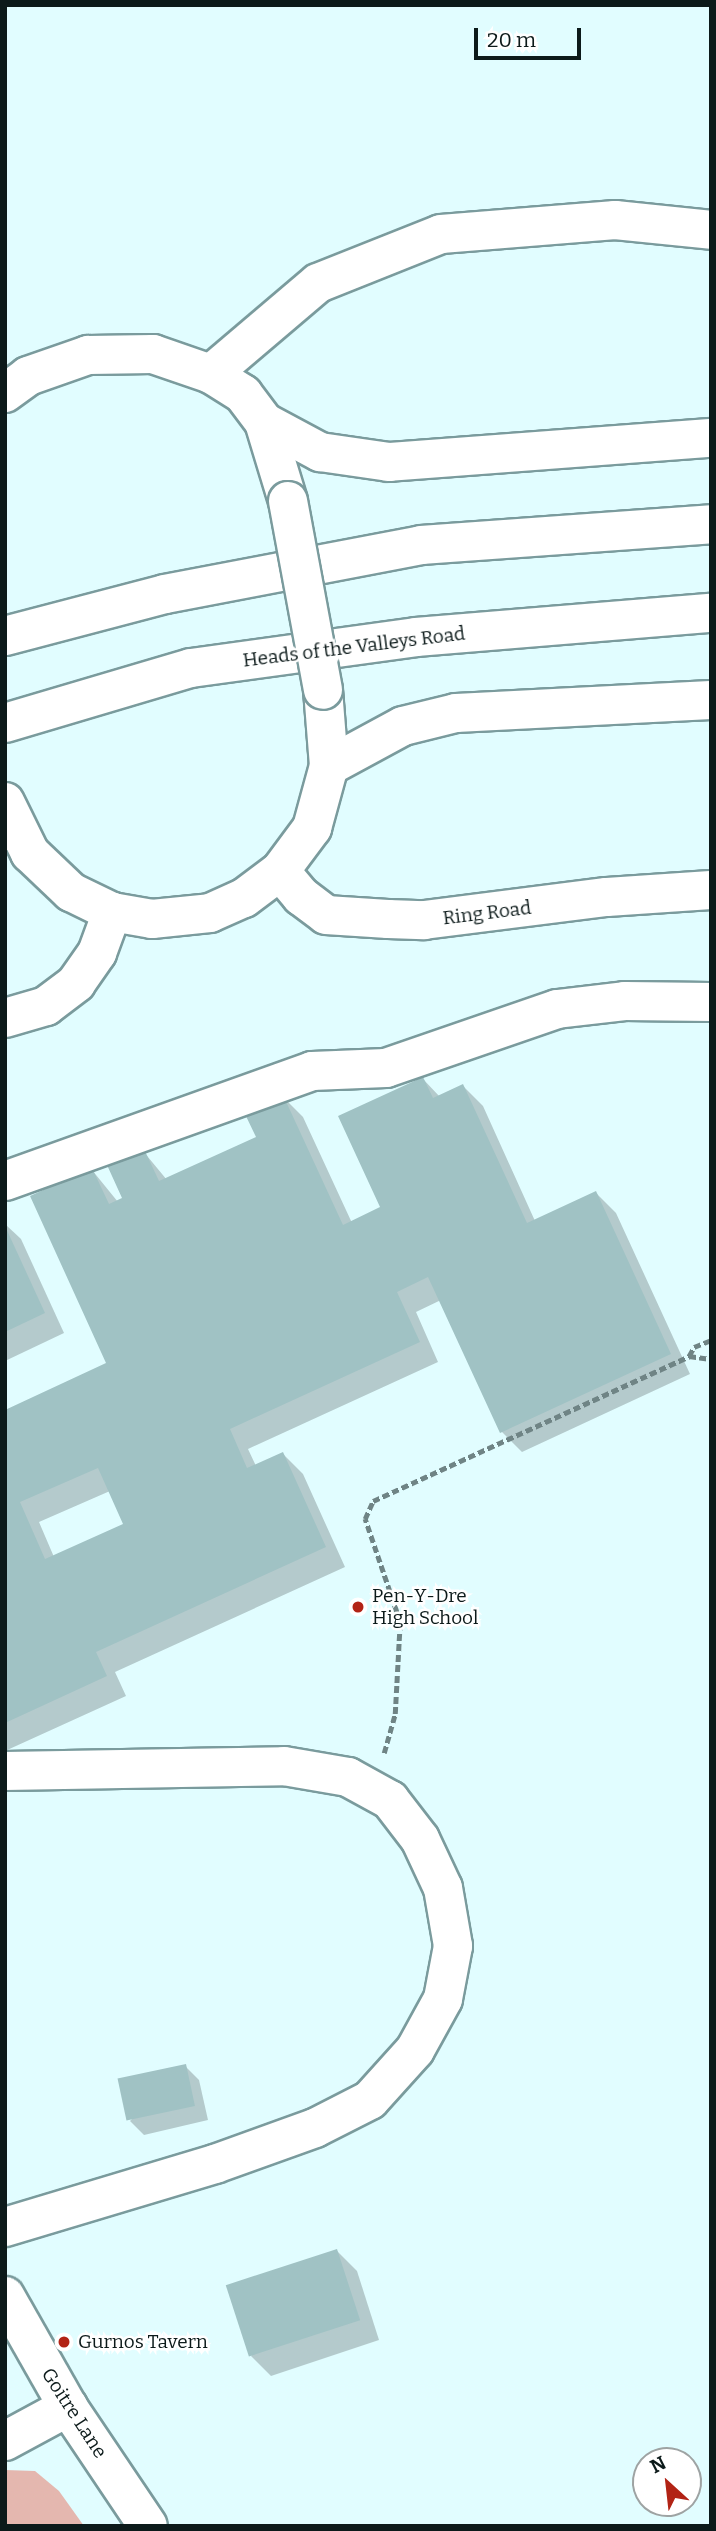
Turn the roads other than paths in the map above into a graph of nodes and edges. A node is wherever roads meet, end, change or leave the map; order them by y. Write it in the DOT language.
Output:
graph roads {
  1 [pos="711,230"];
  2 [pos="211,374"];
  3 [pos="5,393"];
  4 [pos="264,422"];
  5 [pos="711,438"];
  6 [pos="711,524"];
  7 [pos="711,613"];
  8 [pos="5,636"];
  9 [pos="711,700"];
  10 [pos="5,723"];
  11 [pos="329,766"];
  12 [pos="9,821"];
  13 [pos="280,871"];
  14 [pos="711,890"];
  15 [pos="112,912"];
  16 [pos="711,1002"];
  17 [pos="5,1018"];
  18 [pos="5,1181"];
  19 [pos="17,1774"];
  20 [pos="5,2227"];
  21 [pos="5,2296"];
  22 [pos="68,2407"];
  23 [pos="5,2441"];
  24 [pos="148,2526"];
  1 -- 2 [label="main road"];
  2 -- 3 [label="main road"];
  2 -- 4 [label="main road"];
  4 -- 5 [label="main road"];
  4 -- 11 [label="main road, bridge"];
  6 -- 8 [label="main road"];
  7 -- 10 [label="main road, Heads of the Valleys Road"];
  9 -- 11 [label="main road"];
  11 -- 13 [label="main road"];
  12 -- 15 [label="main road"];
  13 -- 14 [label="main road, Ring Road"];
  13 -- 15 [label="main road"];
  15 -- 17 [label="main road"];
  16 -- 18 [label="main road"];
  19 -- 20 [label="main road"];
  21 -- 22 [label="main road, Goitre Lane"];
  22 -- 23 [label="main road"];
  22 -- 24 [label="main road, Goitre Lane"];
}
